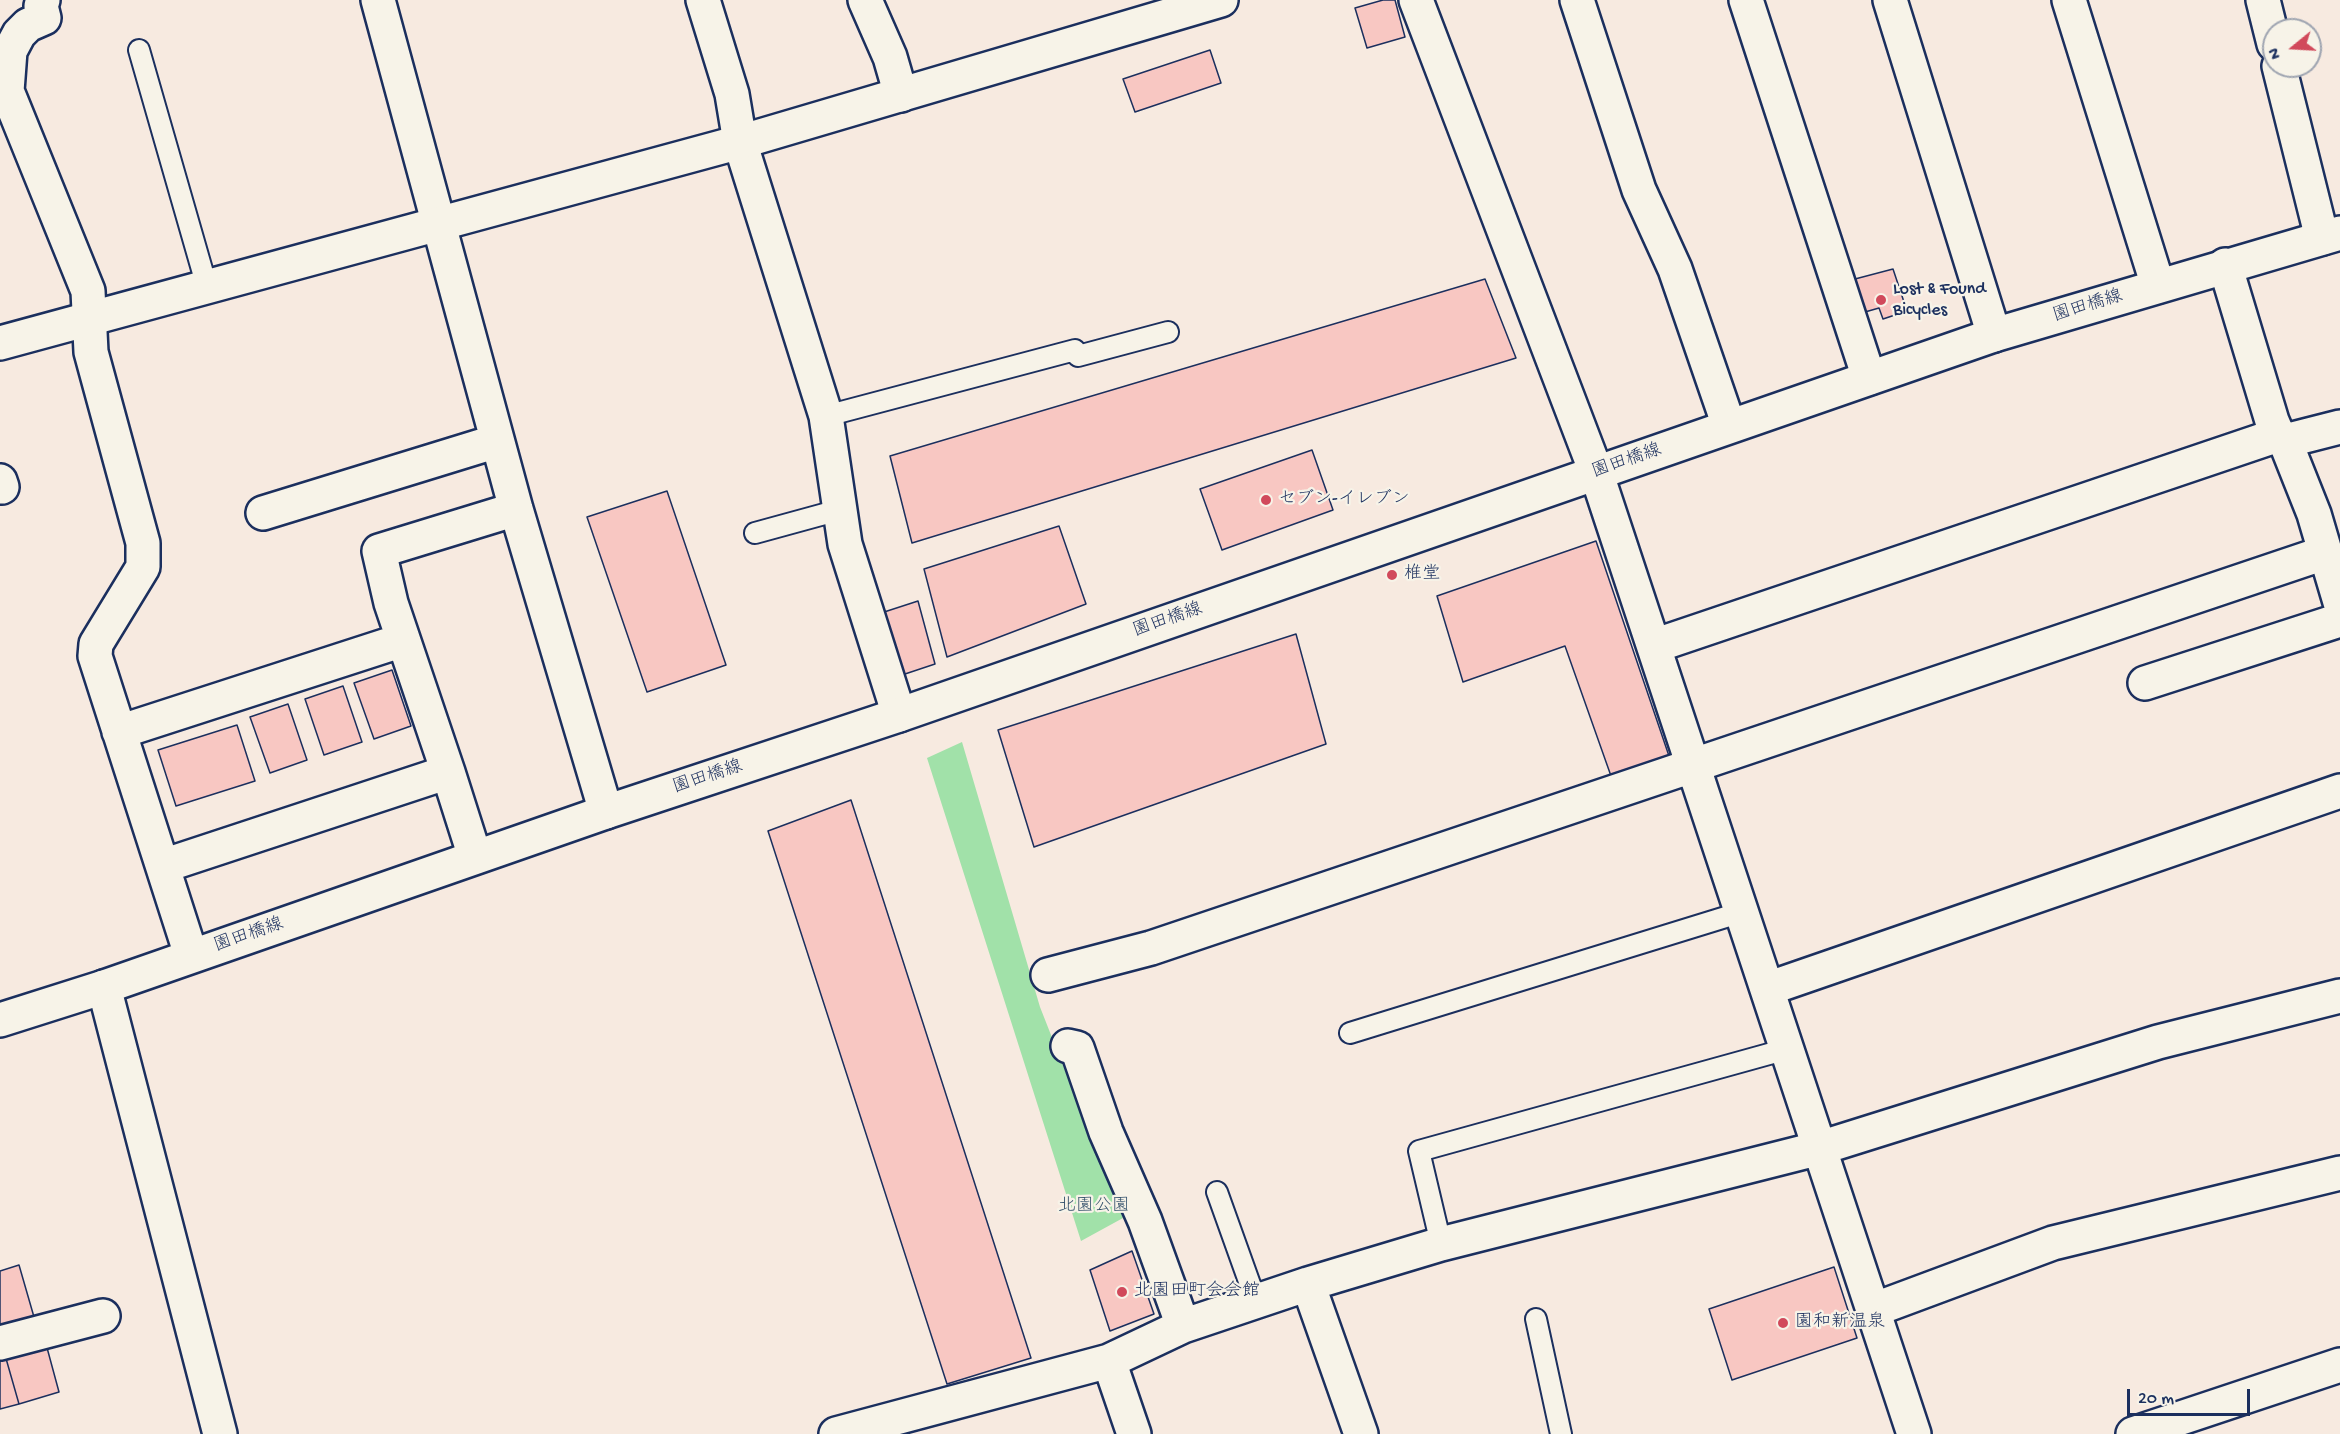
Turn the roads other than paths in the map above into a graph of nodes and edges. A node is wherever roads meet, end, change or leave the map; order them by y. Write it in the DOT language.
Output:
graph roads {
  1 [pos="42,0"];
  2 [pos="378,0"];
  3 [pos="703,0"];
  4 [pos="865,0"];
  5 [pos="1221,0"];
  6 [pos="1416,0"];
  7 [pos="1577,0"];
  8 [pos="1746,0"];
  9 [pos="1890,0"];
  10 [pos="2069,0"];
  11 [pos="2263,0"];
  12 [pos="2268,18"];
  13 [pos="139,50"];
  14 [pos="2283,78"];
  15 [pos="901,95"];
  16 [pos="740,142"];
  17 [pos="438,224"];
  18 [pos="2331,235"];
  19 [pos="2226,266"];
  20 [pos="2158,286"];
  21 [pos="207,287"];
  22 [pos="89,319"];
  23 [pos="1168,332"];
  24 [pos="1994,335"];
  25 [pos="0,343"];
  26 [pos="1869,378"];
  27 [pos="826,416"];
  28 [pos="1729,426"];
  29 [pos="2340,427"];
  30 [pos="2282,438"];
  31 [pos="497,441"];
  32 [pos="1596,472"];
  33 [pos="516,509"];
  34 [pos="839,510"];
  35 [pos="263,513"];
  36 [pos="755,533"];
  37 [pos="2324,553"];
  38 [pos="2340,602"];
  39 [pos="2340,620"];
  40 [pos="403,640"];
  41 [pos="1654,646"];
  42 [pos="2145,683"];
  43 [pos="899,715"];
  44 [pos="119,732"];
  45 [pos="1693,766"];
  46 [pos="448,772"];
  47 [pos="2340,791"];
  48 [pos="606,812"];
  49 [pos="475,857"];
  50 [pos="163,866"];
  51 [pos="1742,912"];
  52 [pos="191,955"];
  53 [pos="1048,975"];
  54 [pos="104,987"];
  55 [pos="1767,989"];
  56 [pos="2340,996"];
  57 [pos="0,1020"];
  58 [pos="1350,1033"];
  59 [pos="1068,1046"];
  60 [pos="1787,1049"];
  61 [pos="1820,1148"];
  62 [pos="2340,1173"];
  63 [pos="1218,1192"];
  64 [pos="1441,1244"];
  65 [pos="1308,1284"];
  66 [pos="1256,1301"];
  67 [pos="1873,1310"];
  68 [pos="103,1316"];
  69 [pos="1536,1319"];
  70 [pos="1183,1326"];
  71 [pos="0,1342"];
  72 [pos="1109,1360"];
  73 [pos="2340,1365"];
  74 [pos="220,1434"];
  75 [pos="836,1434"];
  76 [pos="1134,1434"];
  77 [pos="1361,1434"];
  78 [pos="1561,1434"];
  79 [pos="1914,1434"];
  80 [pos="2133,1434"];
  1 -- 22 [label="street"];
  2 -- 17 [label="street"];
  3 -- 16 [label="street"];
  4 -- 15 [label="street"];
  5 -- 15 [label="street"];
  6 -- 32 [label="street"];
  7 -- 28 [label="street"];
  8 -- 26 [label="street"];
  9 -- 24 [label="street"];
  10 -- 20 [label="street"];
  11 -- 12 [label="street"];
  13 -- 21 [label="lane"];
  14 -- 18 [label="street"];
  15 -- 16 [label="street"];
  16 -- 17 [label="street"];
  16 -- 27 [label="street"];
  17 -- 21 [label="street"];
  17 -- 31 [label="street"];
  18 -- 19 [label="street, 園田橋線"];
  19 -- 20 [label="street, 園田橋線"];
  19 -- 30 [label="street"];
  20 -- 24 [label="street, 園田橋線"];
  21 -- 22 [label="street"];
  22 -- 25 [label="street"];
  22 -- 44 [label="street"];
  23 -- 27 [label="lane"];
  24 -- 26 [label="street, 園田橋線"];
  26 -- 28 [label="street, 園田橋線"];
  27 -- 34 [label="street"];
  28 -- 32 [label="street, 園田橋線"];
  29 -- 30 [label="street"];
  30 -- 37 [label="street"];
  30 -- 41 [label="street"];
  31 -- 33 [label="street"];
  31 -- 35 [label="street"];
  32 -- 41 [label="street"];
  32 -- 43 [label="street, 園田橋線"];
  33 -- 40 [label="street"];
  33 -- 48 [label="street"];
  34 -- 36 [label="lane"];
  34 -- 43 [label="street"];
  37 -- 38 [label="street"];
  37 -- 45 [label="street"];
  39 -- 42 [label="street"];
  40 -- 44 [label="street"];
  40 -- 46 [label="street"];
  41 -- 45 [label="street"];
  43 -- 48 [label="street, 園田橋線"];
  44 -- 50 [label="street"];
  45 -- 51 [label="street"];
  45 -- 53 [label="street"];
  46 -- 49 [label="street"];
  46 -- 50 [label="street"];
  47 -- 55 [label="street"];
  48 -- 49 [label="street, 園田橋線"];
  49 -- 52 [label="street, 園田橋線"];
  50 -- 52 [label="street"];
  51 -- 55 [label="street"];
  51 -- 58 [label="lane"];
  52 -- 54 [label="street, 園田橋線"];
  54 -- 57 [label="street, 園田橋線"];
  54 -- 74 [label="street"];
  55 -- 60 [label="street"];
  56 -- 61 [label="street"];
  59 -- 70 [label="street"];
  60 -- 61 [label="street"];
  60 -- 64 [label="lane"];
  61 -- 64 [label="street"];
  61 -- 67 [label="street"];
  62 -- 67 [label="street"];
  63 -- 66 [label="lane"];
  64 -- 65 [label="street"];
  65 -- 66 [label="street"];
  65 -- 77 [label="street"];
  66 -- 70 [label="street"];
  67 -- 79 [label="street"];
  68 -- 71 [label="street"];
  69 -- 78 [label="lane"];
  70 -- 72 [label="street"];
  72 -- 75 [label="street"];
  72 -- 76 [label="street"];
  73 -- 80 [label="street"];
}
